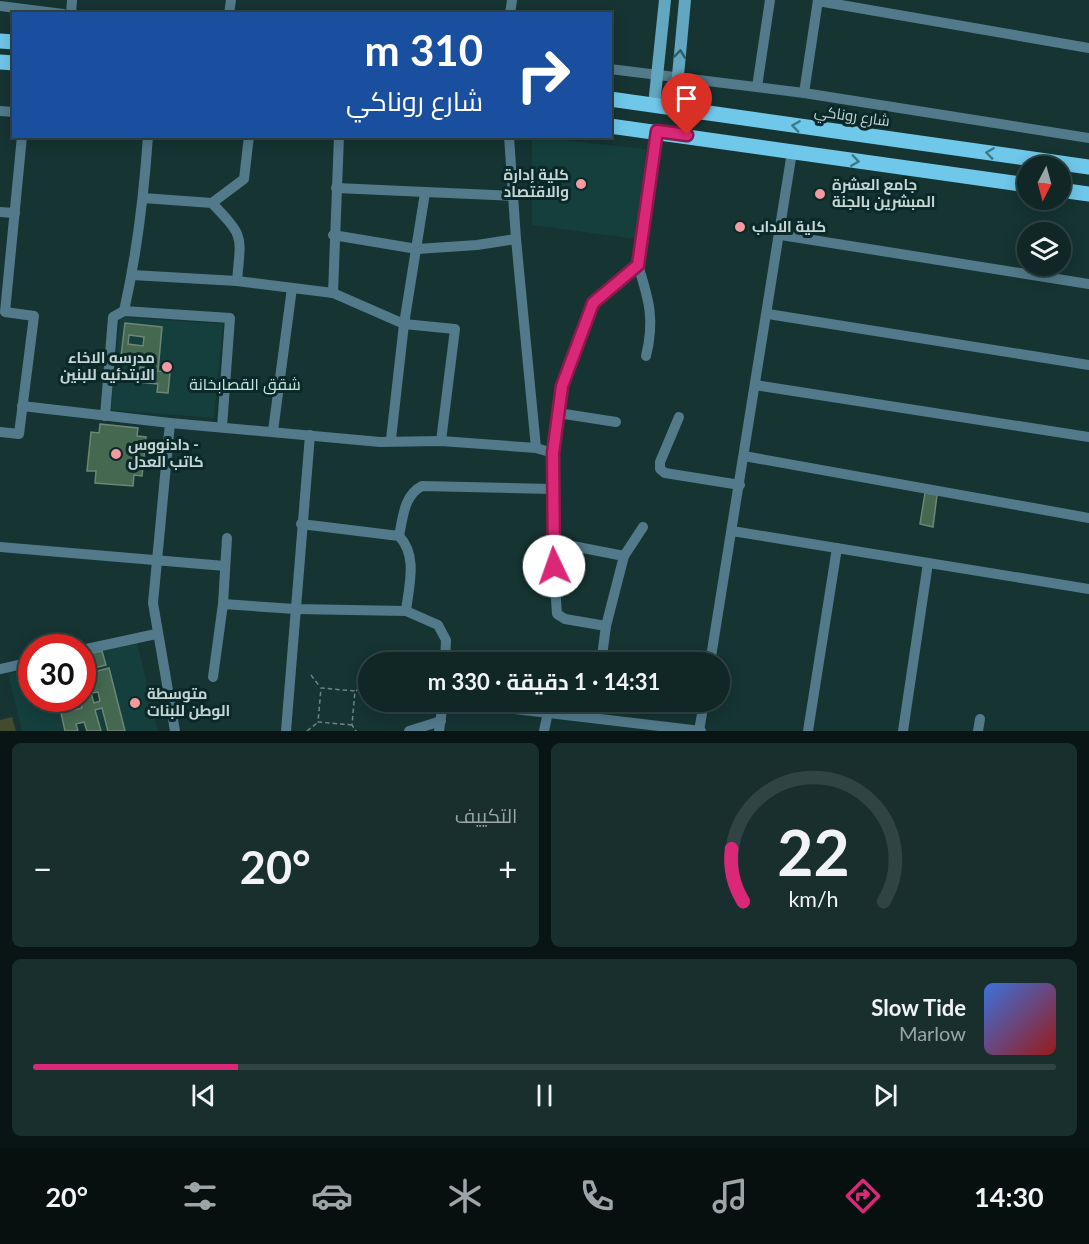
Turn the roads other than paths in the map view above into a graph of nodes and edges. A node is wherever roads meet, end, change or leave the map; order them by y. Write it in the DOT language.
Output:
graph roads {
  1 [pos="664,0"];
  2 [pos="685,0"];
  3 [pos="770,0"];
  4 [pos="818,1"];
  5 [pos="0,6"];
  6 [pos="47,12"];
  7 [pos="1089,48"];
  8 [pos="612,69"];
  9 [pos="657,74"];
  10 [pos="678,76"];
  11 [pos="757,87"];
  12 [pos="804,93"];
  13 [pos="612,99"];
  14 [pos="654,105"];
  15 [pos="675,108"];
  16 [pos="612,126"];
  17 [pos="657,131"];
  18 [pos="22,138"];
  19 [pos="148,138"];
  20 [pos="249,138"];
  21 [pos="339,138"];
  22 [pos="509,138"];
  23 [pos="1089,138"];
  24 [pos="894,140"];
  25 [pos="792,152"];
  26 [pos="891,166"];
  27 [pos="1089,167"];
  28 [pos="1017,183"];
  29 [pos="336,188"];
  30 [pos="1071,192"];
  31 [pos="425,193"];
  32 [pos="1089,194"];
  33 [pos="513,196"];
  34 [pos="144,198"];
  35 [pos="212,203"];
  36 [pos="0,212"];
  37 [pos="15,213"];
  38 [pos="333,235"];
  39 [pos="781,235"];
  40 [pos="516,239"];
  41 [pos="417,249"];
  42 [pos="638,265"];
  43 [pos="132,275"];
  44 [pos="4,282"];
  45 [pos="237,282"];
  46 [pos="1089,284"];
  47 [pos="292,288"];
  48 [pos="333,293"];
  49 [pos="124,311"];
  50 [pos="768,314"];
  51 [pos="404,324"];
  52 [pos="646,356"];
  53 [pos="1089,365"];
  54 [pos="754,386"];
  55 [pos="22,406"];
  56 [pos="558,413"];
  57 [pos="105,416"];
  58 [pos="679,417"];
  59 [pos="616,422"];
  60 [pos="170,423"];
  61 [pos="222,427"];
  62 [pos="273,431"];
  63 [pos="0,432"];
  64 [pos="310,435"];
  65 [pos="1089,437"];
  66 [pos="390,440"];
  67 [pos="441,441"];
  68 [pos="536,448"];
  69 [pos="553,453"];
  70 [pos="744,456"];
  71 [pos="740,485"];
  72 [pos="553,489"];
  73 [pos="1089,518"];
  74 [pos="301,524"];
  75 [pos="643,527"];
  76 [pos="732,531"];
  77 [pos="399,536"];
  78 [pos="227,538"];
  79 [pos="552,542"];
  80 [pos="0,547"];
  81 [pos="837,548"];
  82 [pos="624,556"];
  83 [pos="155,562"];
  84 [pos="928,563"];
  85 [pos="225,566"];
  86 [pos="1089,589"];
  87 [pos="223,604"];
  88 [pos="295,609"];
  89 [pos="406,611"];
  90 [pos="606,626"];
  91 [pos="156,634"];
  92 [pos="96,648"];
  93 [pos="445,652"];
  94 [pos="602,652"];
  95 [pos="712,652"];
  96 [pos="18,665"];
  97 [pos="0,669"];
  98 [pos="213,676"];
  99 [pos="548,712"];
  100 [pos="595,712"];
  101 [pos="703,712"];
  102 [pos="594,716"];
  103 [pos="980,719"];
  104 [pos="440,726"];
  105 [pos="175,731"];
  106 [pos="286,731"];
  107 [pos="409,731"];
  108 [pos="544,731"];
  109 [pos="700,731"];
  110 [pos="808,731"];
  111 [pos="903,731"];
  112 [pos="978,731"];
  1 -- 9 [label="main road"];
  10 -- 2 [label="main road, one-way"];
  3 -- 11 [label="street"];
  4 -- 7 [label="street"];
  4 -- 12 [label="street"];
  5 -- 6 [label="street"];
  8 -- 9 [label="street"];
  9 -- 10 [label="street"];
  9 -- 14 [label="main road"];
  10 -- 11 [label="street"];
  10 -- 15 [label="main road"];
  11 -- 12 [label="street"];
  12 -- 23 [label="street"];
  13 -- 14 [label="main road, شارع روناكي"];
  14 -- 15 [label="main road, شارع روناكي"];
  24 -- 15 [label="main road, شارع روناكي, one-way"];
  16 -- 17 [label="main road"];
  17 -- 25 [label="main road"];
  17 -- 42 [label="street"];
  18 -- 37 [label="street"];
  19 -- 34 [label="street"];
  20 -- 35 [label="street"];
  21 -- 29 [label="street"];
  22 -- 33 [label="street"];
  24 -- 26 [label="main road"];
  27 -- 24 [label="main road, شارع روناكي, one-way"];
  25 -- 26 [label="main road, one-way"];
  25 -- 39 [label="street"];
  26 -- 28 [label="main road"];
  29 -- 31 [label="street"];
  29 -- 38 [label="street"];
  30 -- 32 [label="main road"];
  31 -- 33 [label="street"];
  31 -- 41 [label="street"];
  33 -- 40 [label="street"];
  34 -- 35 [label="street"];
  34 -- 43 [label="street"];
  35 -- 45 [label="street"];
  36 -- 37 [label="street"];
  37 -- 44 [label="street"];
  38 -- 41 [label="street"];
  38 -- 48 [label="street"];
  39 -- 46 [label="street"];
  39 -- 50 [label="street"];
  40 -- 41 [label="street"];
  40 -- 68 [label="street"];
  41 -- 51 [label="street"];
  42 -- 52 [label="street"];
  42 -- 56 [label="street"];
  43 -- 45 [label="street"];
  43 -- 49 [label="street"];
  44 -- 55 [label="street"];
  45 -- 47 [label="street"];
  47 -- 48 [label="street"];
  47 -- 62 [label="street"];
  48 -- 51 [label="street"];
  49 -- 57 [label="street"];
  49 -- 61 [label="street"];
  50 -- 53 [label="street"];
  50 -- 54 [label="street"];
  51 -- 66 [label="street"];
  51 -- 67 [label="street"];
  54 -- 65 [label="street"];
  54 -- 70 [label="street"];
  55 -- 57 [label="street"];
  55 -- 63 [label="street"];
  56 -- 59 [label="street"];
  56 -- 69 [label="street"];
  57 -- 60 [label="street"];
  58 -- 71 [label="street"];
  60 -- 61 [label="street"];
  60 -- 83 [label="street"];
  61 -- 62 [label="street"];
  62 -- 64 [label="street"];
  64 -- 66 [label="street"];
  64 -- 74 [label="street"];
  66 -- 67 [label="street"];
  67 -- 68 [label="street"];
  68 -- 69 [label="street"];
  69 -- 72 [label="street"];
  70 -- 71 [label="street"];
  70 -- 73 [label="street"];
  71 -- 76 [label="street"];
  72 -- 77 [label="street"];
  72 -- 79 [label="street"];
  74 -- 77 [label="street"];
  74 -- 88 [label="street"];
  75 -- 82 [label="street"];
  76 -- 81 [label="street"];
  76 -- 95 [label="street"];
  77 -- 89 [label="street"];
  78 -- 85 [label="street"];
  79 -- 82 [label="street"];
  79 -- 90 [label="street"];
  80 -- 83 [label="street"];
  81 -- 84 [label="street"];
  81 -- 110 [label="street"];
  82 -- 90 [label="street"];
  83 -- 85 [label="street"];
  83 -- 91 [label="street"];
  84 -- 86 [label="street"];
  84 -- 111 [label="street"];
  85 -- 87 [label="street"];
  87 -- 88 [label="street"];
  87 -- 98 [label="street"];
  88 -- 89 [label="street"];
  88 -- 106 [label="street"];
  89 -- 93 [label="street"];
  90 -- 94 [label="street"];
  91 -- 92 [label="street"];
  91 -- 105 [label="street"];
  96 -- 97 [label="street"];
  99 -- 102 [label="street"];
  99 -- 108 [label="street"];
  100 -- 102 [label="street"];
  101 -- 109 [label="street"];
  102 -- 109 [label="street"];
  103 -- 112 [label="street"];
  104 -- 107 [label="street"];
}
